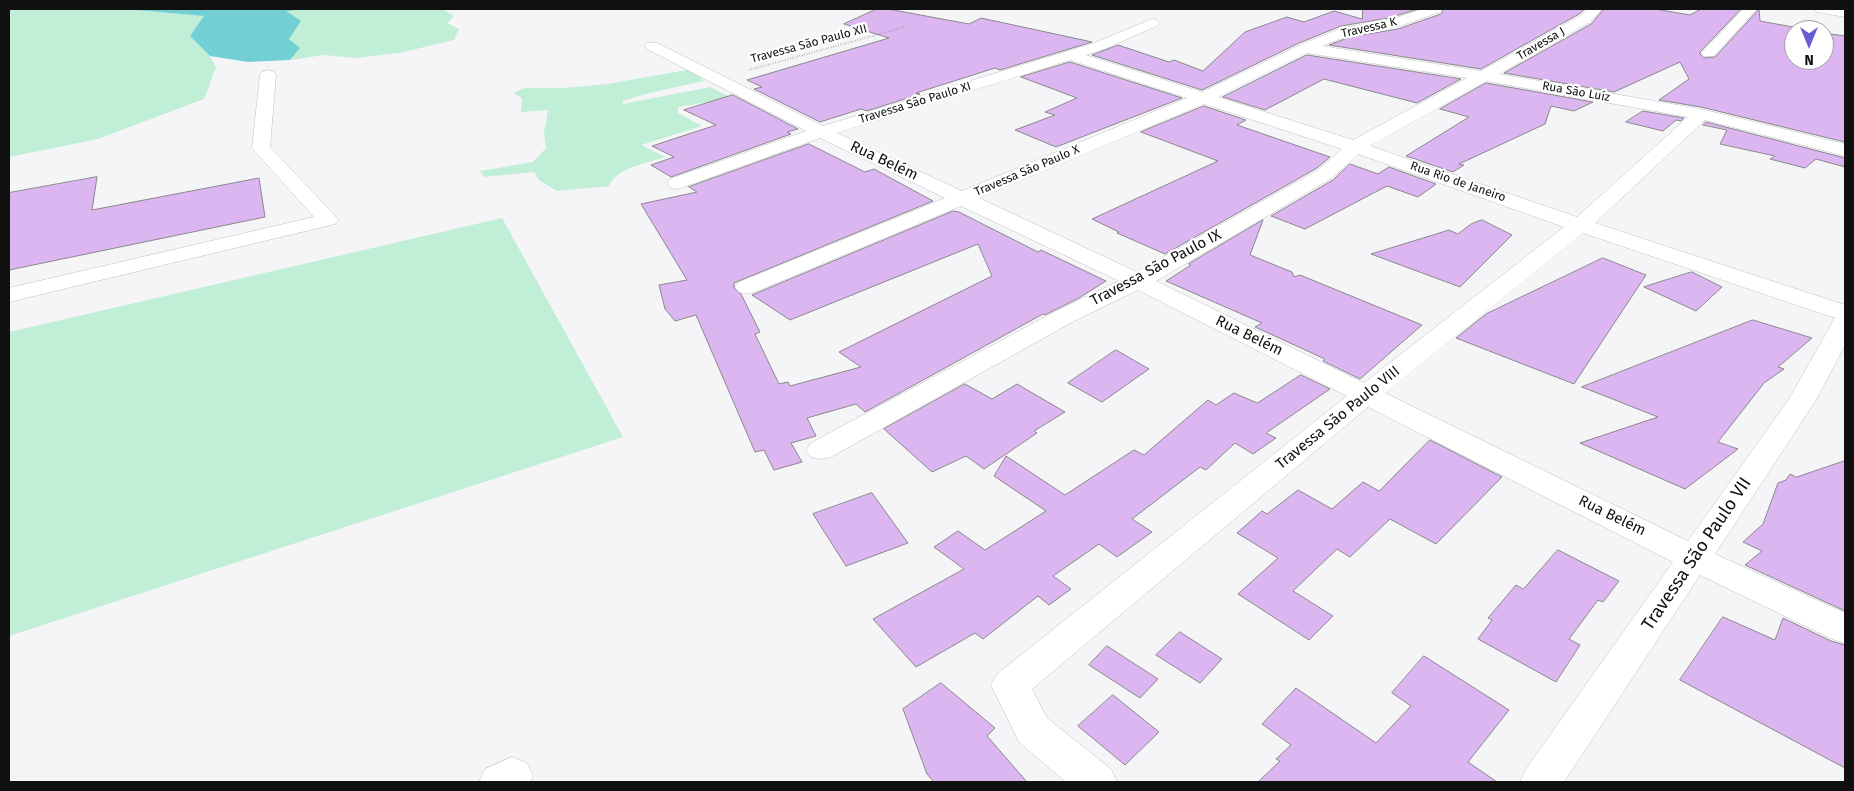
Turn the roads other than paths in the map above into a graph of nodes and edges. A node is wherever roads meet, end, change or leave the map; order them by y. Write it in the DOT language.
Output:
graph roads {
  1 [pos="1435,9"];
  2 [pos="1595,9"];
  3 [pos="1750,9"];
  4 [pos="1822,9"];
  5 [pos="1845,12"];
  6 [pos="1152,23"];
  7 [pos="652,46"];
  8 [pos="1305,48"];
  9 [pos="1709,52"];
  10 [pos="1070,56"];
  11 [pos="268,75"];
  12 [pos="1485,76"];
  13 [pos="1203,98"];
  14 [pos="1701,114"];
  15 [pos="822,132"];
  16 [pos="1355,146"];
  17 [pos="1845,150"];
  18 [pos="677,183"];
  19 [pos="963,198"];
  20 [pos="1580,225"];
  21 [pos="1138,281"];
  22 [pos="746,287"];
  23 [pos="9,295"];
  24 [pos="1845,313"];
  25 [pos="1845,322"];
  26 [pos="1366,394"];
  27 [pos="821,450"];
  28 [pos="1694,558"];
  29 [pos="1845,629"];
  30 [pos="1096,782"];
  31 [pos="1541,782"];
  1 -- 8 [label="street, Travessa K"];
  2 -- 12 [label="street, Travessa J"];
  3 -- 9 [label="street"];
  4 -- 5 [label="street"];
  6 -- 10 [label="street, Travessa São Paulo XI"];
  7 -- 15 [label="street, Rua Belém"];
  8 -- 12 [label="street, Rua São Luíz"];
  8 -- 13 [label="street, Travessa São Paulo X"];
  10 -- 13 [label="street, Rua Rio de Janeiro"];
  10 -- 15 [label="street, Travessa São Paulo XI"];
  11 -- 23 [label="street"];
  12 -- 14 [label="street, Rua São Luíz"];
  12 -- 16 [label="street, Travessa São Paulo IX"];
  13 -- 16 [label="street, Rua Rio de Janeiro"];
  13 -- 19 [label="street, Travessa São Paulo X"];
  14 -- 17 [label="street, Rua São Luíz"];
  14 -- 20 [label="street, Travessa São Paulo VIII"];
  15 -- 18 [label="street, Travessa São Paulo XI"];
  15 -- 19 [label="street, Rua Belém"];
  16 -- 20 [label="street, Rua Rio de Janeiro"];
  16 -- 21 [label="street, Travessa São Paulo IX"];
  19 -- 21 [label="street, Rua Belém"];
  19 -- 22 [label="street, Travessa São Paulo X"];
  20 -- 24 [label="street, Rua Rio de Janeiro"];
  20 -- 26 [label="street, Travessa São Paulo VIII"];
  21 -- 26 [label="street, Rua Belém"];
  21 -- 27 [label="street, Travessa São Paulo IX"];
  25 -- 28 [label="street, Travessa São Paulo VII"];
  26 -- 28 [label="street, Rua Belém"];
  26 -- 30 [label="street, Travessa São Paulo VIII"];
  28 -- 29 [label="street, Rua Belém"];
  28 -- 31 [label="street, Travessa São Paulo VII"];
}
